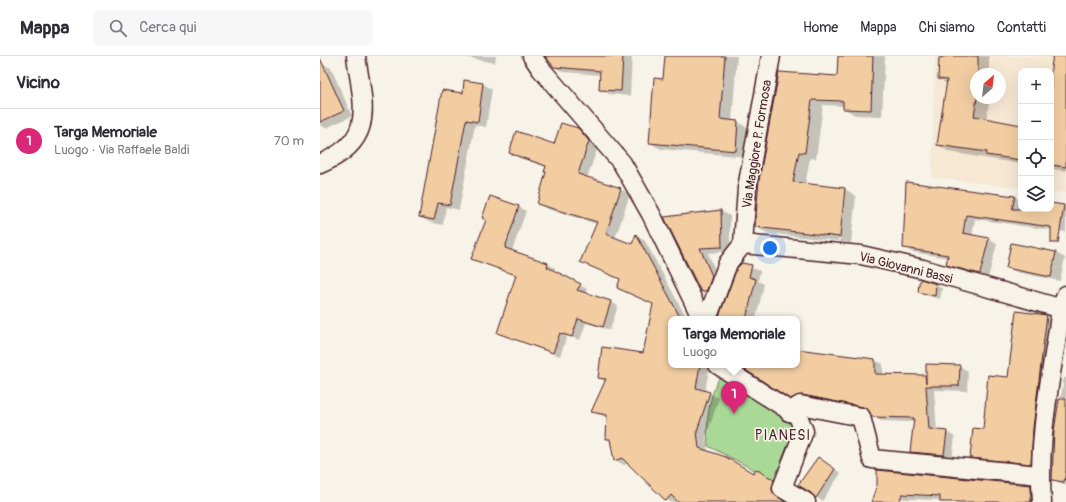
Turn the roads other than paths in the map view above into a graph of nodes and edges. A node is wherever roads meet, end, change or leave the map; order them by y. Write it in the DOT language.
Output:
graph roads {
  1 [pos="356,56"];
  2 [pos="532,56"];
  3 [pos="771,56"];
  4 [pos="320,164"];
  5 [pos="743,244"];
  6 [pos="1064,305"];
  7 [pos="701,316"];
  8 [pos="708,316"];
  9 [pos="723,368"];
  10 [pos="789,412"];
  11 [pos="1040,475"];
  12 [pos="806,502"];
  13 [pos="1042,502"];
  1 -- 4 [label="street"];
  2 -- 7 [label="street"];
  3 -- 5 [label="street, Via Maggiore P. Formosa"];
  5 -- 6 [label="street, Via Giovanni Bassi"];
  5 -- 8 [label="street"];
  6 -- 11 [label="street"];
  9 -- 10 [label="street"];
  10 -- 11 [label="street"];
  10 -- 12 [label="street"];
  11 -- 13 [label="street"];
}
